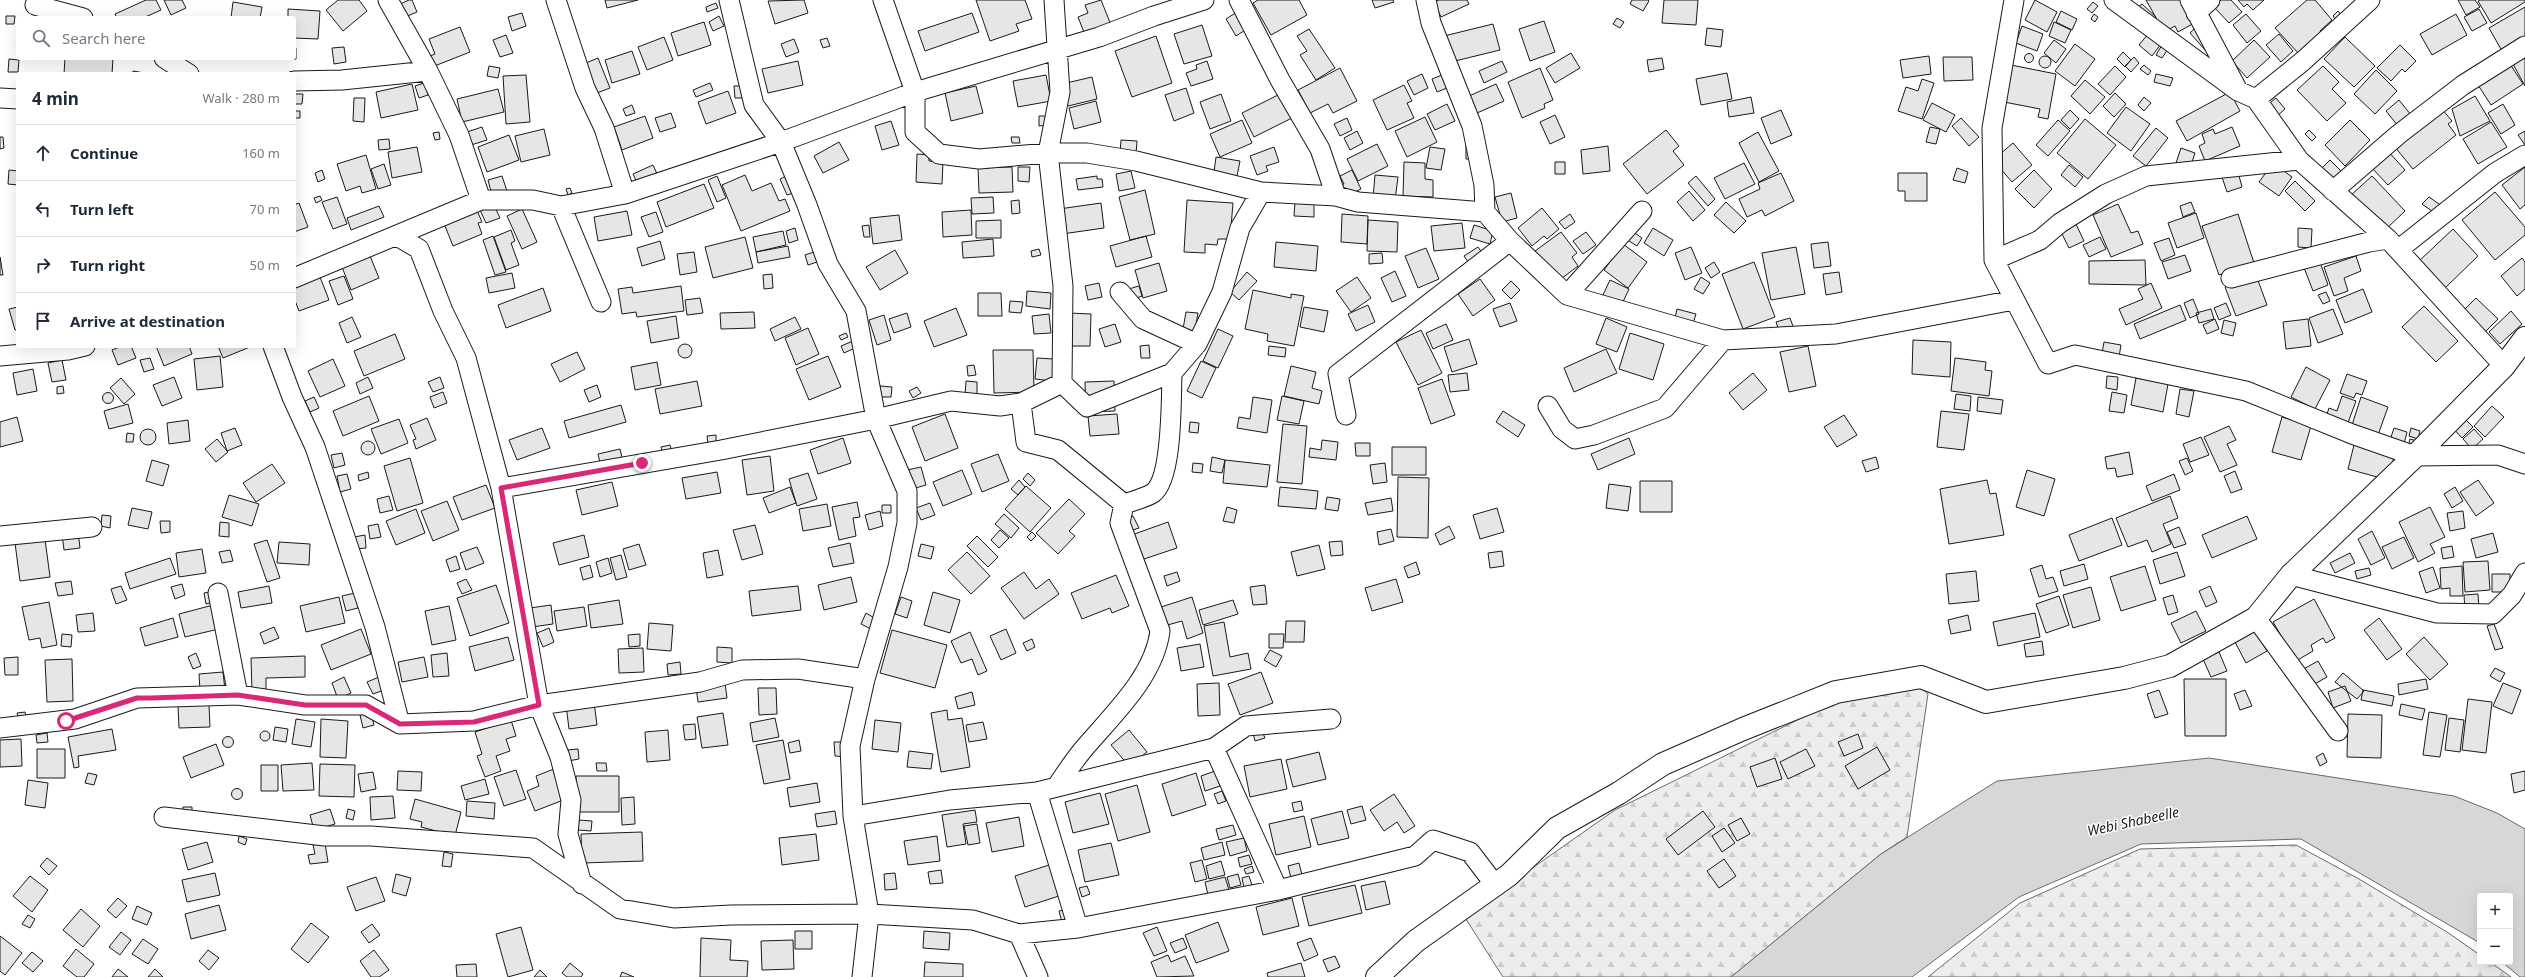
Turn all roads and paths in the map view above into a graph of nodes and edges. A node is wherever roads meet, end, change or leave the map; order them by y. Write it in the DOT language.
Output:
graph roads {
  1 [pos="388,0"];
  2 [pos="556,0"];
  3 [pos="729,0"];
  4 [pos="883,0"];
  5 [pos="1054,0"];
  6 [pos="1204,0"];
  7 [pos="1239,0"];
  8 [pos="1426,0"];
  9 [pos="2014,0"];
  10 [pos="2114,0"];
  11 [pos="2210,0"];
  12 [pos="2370,0"];
  13 [pos="35,5"];
  14 [pos="2193,6"];
  15 [pos="76,16"];
  16 [pos="2525,46"];
  17 [pos="1056,50"];
  18 [pos="167,60"];
  19 [pos="189,60"];
  20 [pos="428,71"];
  21 [pos="186,72"];
  22 [pos="189,72"];
  23 [pos="296,81"];
  24 [pos="2238,91"];
  25 [pos="915,92"];
  26 [pos="0,98"];
  27 [pos="16,99"];
  28 [pos="2256,99"];
  29 [pos="781,142"];
  30 [pos="1048,153"];
  31 [pos="2525,155"];
  32 [pos="2300,160"];
  33 [pos="2333,191"];
  34 [pos="1262,192"];
  35 [pos="625,194"];
  36 [pos="1336,196"];
  37 [pos="481,200"];
  38 [pos="561,206"];
  39 [pos="1642,211"];
  40 [pos="1485,212"];
  41 [pos="397,236"];
  42 [pos="1510,241"];
  43 [pos="2393,245"];
  44 [pos="1994,260"];
  45 [pos="296,277"];
  46 [pos="2231,278"];
  47 [pos="1120,292"];
  48 [pos="1567,295"];
  49 [pos="2014,300"];
  50 [pos="601,302"];
  51 [pos="2525,338"];
  52 [pos="1723,340"];
  53 [pos="1197,344"];
  54 [pos="76,348"];
  55 [pos="274,348"];
  56 [pos="0,356"];
  57 [pos="2504,366"];
  58 [pos="1172,373"];
  59 [pos="1062,383"];
  60 [pos="1021,403"];
  61 [pos="1548,406"];
  62 [pos="1346,415"];
  63 [pos="876,419"];
  64 [pos="2415,456"];
  65 [pos="2525,464"];
  66 [pos="501,488"];
  67 [pos="1124,504"];
  68 [pos="92,527"];
  69 [pos="0,536"];
  70 [pos="2525,573"];
  71 [pos="2291,575"];
  72 [pos="218,593"];
  73 [pos="2256,618"];
  74 [pos="866,679"];
  75 [pos="238,695"];
  76 [pos="539,705"];
  77 [pos="1331,720"];
  78 [pos="400,724"];
  79 [pos="0,728"];
  80 [pos="2338,731"];
  81 [pos="1214,748"];
  82 [pos="1057,786"];
  83 [pos="1037,792"];
  84 [pos="853,816"];
  85 [pos="164,818"];
  86 [pos="582,884"];
  87 [pos="1496,886"];
  88 [pos="1278,890"];
  89 [pos="869,914"];
  90 [pos="1078,928"];
  91 [pos="1019,934"];
  92 [pos="862,977"];
  93 [pos="1038,977"];
  94 [pos="1377,977"];
  1 -- 20 [label="street"];
  2 -- 35 [label="street"];
  3 -- 29 [label="street"];
  4 -- 25 [label="street"];
  5 -- 17 [label="street"];
  6 -- 17 [label="street"];
  7 -- 36 [label="street"];
  8 -- 40 [label="street"];
  9 -- 44 [label="street"];
  10 -- 24 [label="street"];
  11 -- 14 [label="street"];
  12 -- 28 [label="street"];
  13 -- 15 [label="street"];
  14 -- 24 [label="street"];
  16 -- 33 [label="street"];
  17 -- 25 [label="street"];
  17 -- 30 [label="street"];
  18 -- 21 [label="street"];
  19 -- 22 [label="street"];
  20 -- 23 [label="street"];
  20 -- 37 [label="street"];
  24 -- 28 [label="street"];
  25 -- 29 [label="street"];
  25 -- 30 [label="street"];
  26 -- 27 [label="street"];
  28 -- 32 [label="street"];
  29 -- 35 [label="street"];
  29 -- 63 [label="street"];
  30 -- 34 [label="street"];
  30 -- 59 [label="street"];
  31 -- 43 [label="street"];
  32 -- 33 [label="street"];
  32 -- 44 [label="street"];
  33 -- 43 [label="street"];
  34 -- 36 [label="street"];
  34 -- 53 [label="street"];
  35 -- 38 [label="street"];
  36 -- 40 [label="street"];
  37 -- 38 [label="street"];
  37 -- 41 [label="street"];
  38 -- 50 [label="street"];
  39 -- 48 [label="street"];
  40 -- 42 [label="street"];
  41 -- 45 [label="street"];
  41 -- 66 [label="street"];
  42 -- 48 [label="street"];
  42 -- 62 [label="street"];
  43 -- 46 [label="street"];
  43 -- 57 [label="street"];
  44 -- 49 [label="street"];
  47 -- 53 [label="street"];
  48 -- 52 [label="street"];
  49 -- 52 [label="street"];
  49 -- 64 [label="street"];
  51 -- 57 [label="street"];
  52 -- 61 [label="street"];
  53 -- 58 [label="street"];
  54 -- 56 [label="street"];
  55 -- 78 [label="street"];
  57 -- 64 [label="street"];
  58 -- 59 [label="street"];
  58 -- 67 [label="street"];
  59 -- 60 [label="street"];
  60 -- 63 [label="street"];
  60 -- 67 [label="street"];
  63 -- 66 [label="street"];
  63 -- 74 [label="street"];
  64 -- 65 [label="street"];
  64 -- 71 [label="street"];
  66 -- 76 [label="street"];
  67 -- 82 [label="street"];
  68 -- 69 [label="street"];
  70 -- 71 [label="street"];
  71 -- 73 [label="street"];
  72 -- 75 [label="street"];
  73 -- 80 [label="street"];
  73 -- 87 [label="street"];
  74 -- 76 [label="street"];
  74 -- 84 [label="street"];
  75 -- 78 [label="street"];
  75 -- 79 [label="street"];
  76 -- 78 [label="street"];
  76 -- 86 [label="street"];
  77 -- 81 [label="street"];
  81 -- 82 [label="street"];
  81 -- 88 [label="street"];
  82 -- 83 [label="street"];
  83 -- 84 [label="street"];
  83 -- 90 [label="street"];
  84 -- 89 [label="street"];
  85 -- 86 [label="street"];
  86 -- 89 [label="street"];
  87 -- 88 [label="street"];
  87 -- 94 [label="street"];
  88 -- 90 [label="street"];
  89 -- 91 [label="street"];
  89 -- 92 [label="street"];
  90 -- 91 [label="street"];
  91 -- 93 [label="street"];
}
